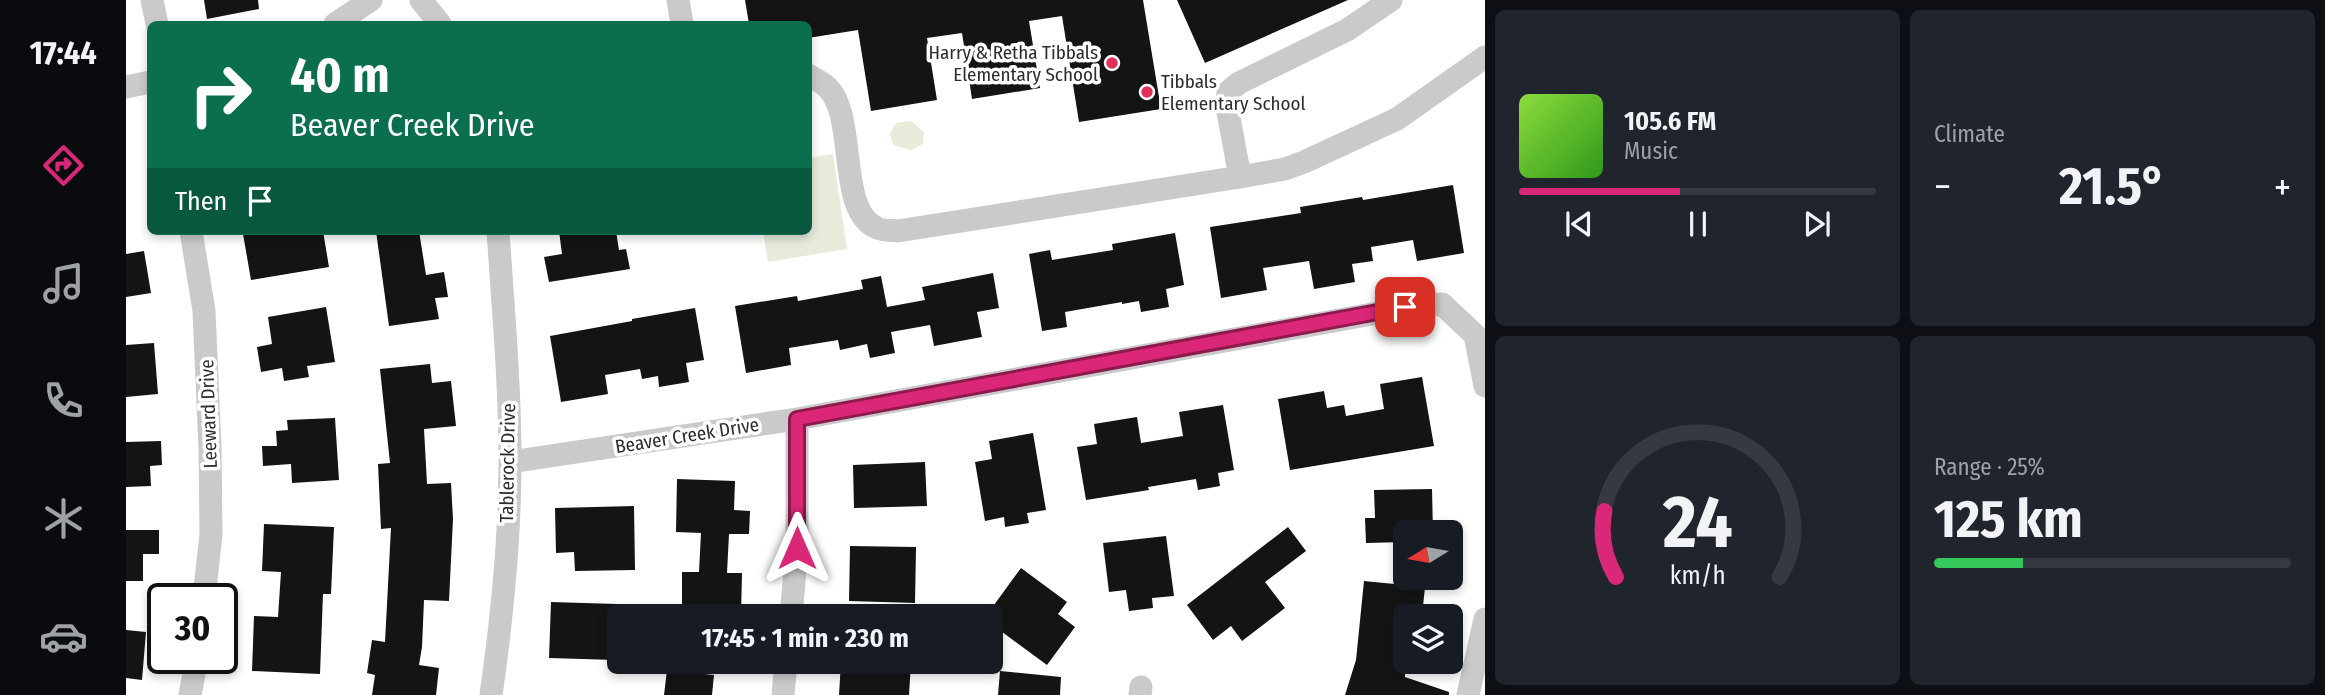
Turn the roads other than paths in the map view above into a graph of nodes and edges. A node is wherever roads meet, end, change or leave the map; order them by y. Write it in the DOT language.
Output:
graph roads {
  1 [pos="152,0"];
  2 [pos="371,0"];
  3 [pos="421,0"];
  4 [pos="678,0"];
  5 [pos="1391,0"];
  6 [pos="156,21"];
  7 [pos="340,21"];
  8 [pos="439,21"];
  9 [pos="682,21"];
  10 [pos="1485,57"];
  11 [pos="812,78"];
  12 [pos="147,83"];
  13 [pos="126,87"];
  14 [pos="1240,177"];
  15 [pos="192,235"];
  16 [pos="498,235"];
  17 [pos="1485,386"];
  18 [pos="797,419"];
  19 [pos="510,462"];
  20 [pos="206,583"];
  21 [pos="792,604"];
  22 [pos="1485,619"];
  23 [pos="194,674"];
  24 [pos="785,674"];
  25 [pos="190,695"];
  26 [pos="491,695"];
  27 [pos="783,695"];
  28 [pos="1468,695"];
  1 -- 6 [label="street"];
  2 -- 7 [label="street"];
  3 -- 8 [label="street"];
  4 -- 9 [label="street"];
  5 -- 14 [label="street"];
  10 -- 14 [label="street"];
  11 -- 14 [label="street"];
  12 -- 13 [label="street"];
  15 -- 20 [label="street, Leeward Drive"];
  16 -- 19 [label="street, Tablerock Drive"];
  17 -- 18 [label="street, Beaver Creek Drive"];
  18 -- 19 [label="street, Beaver Creek Drive"];
  18 -- 21 [label="street"];
  19 -- 26 [label="street, Tablerock Drive"];
  22 -- 28 [label="street"];
  23 -- 25 [label="street"];
  24 -- 27 [label="street"];
}
